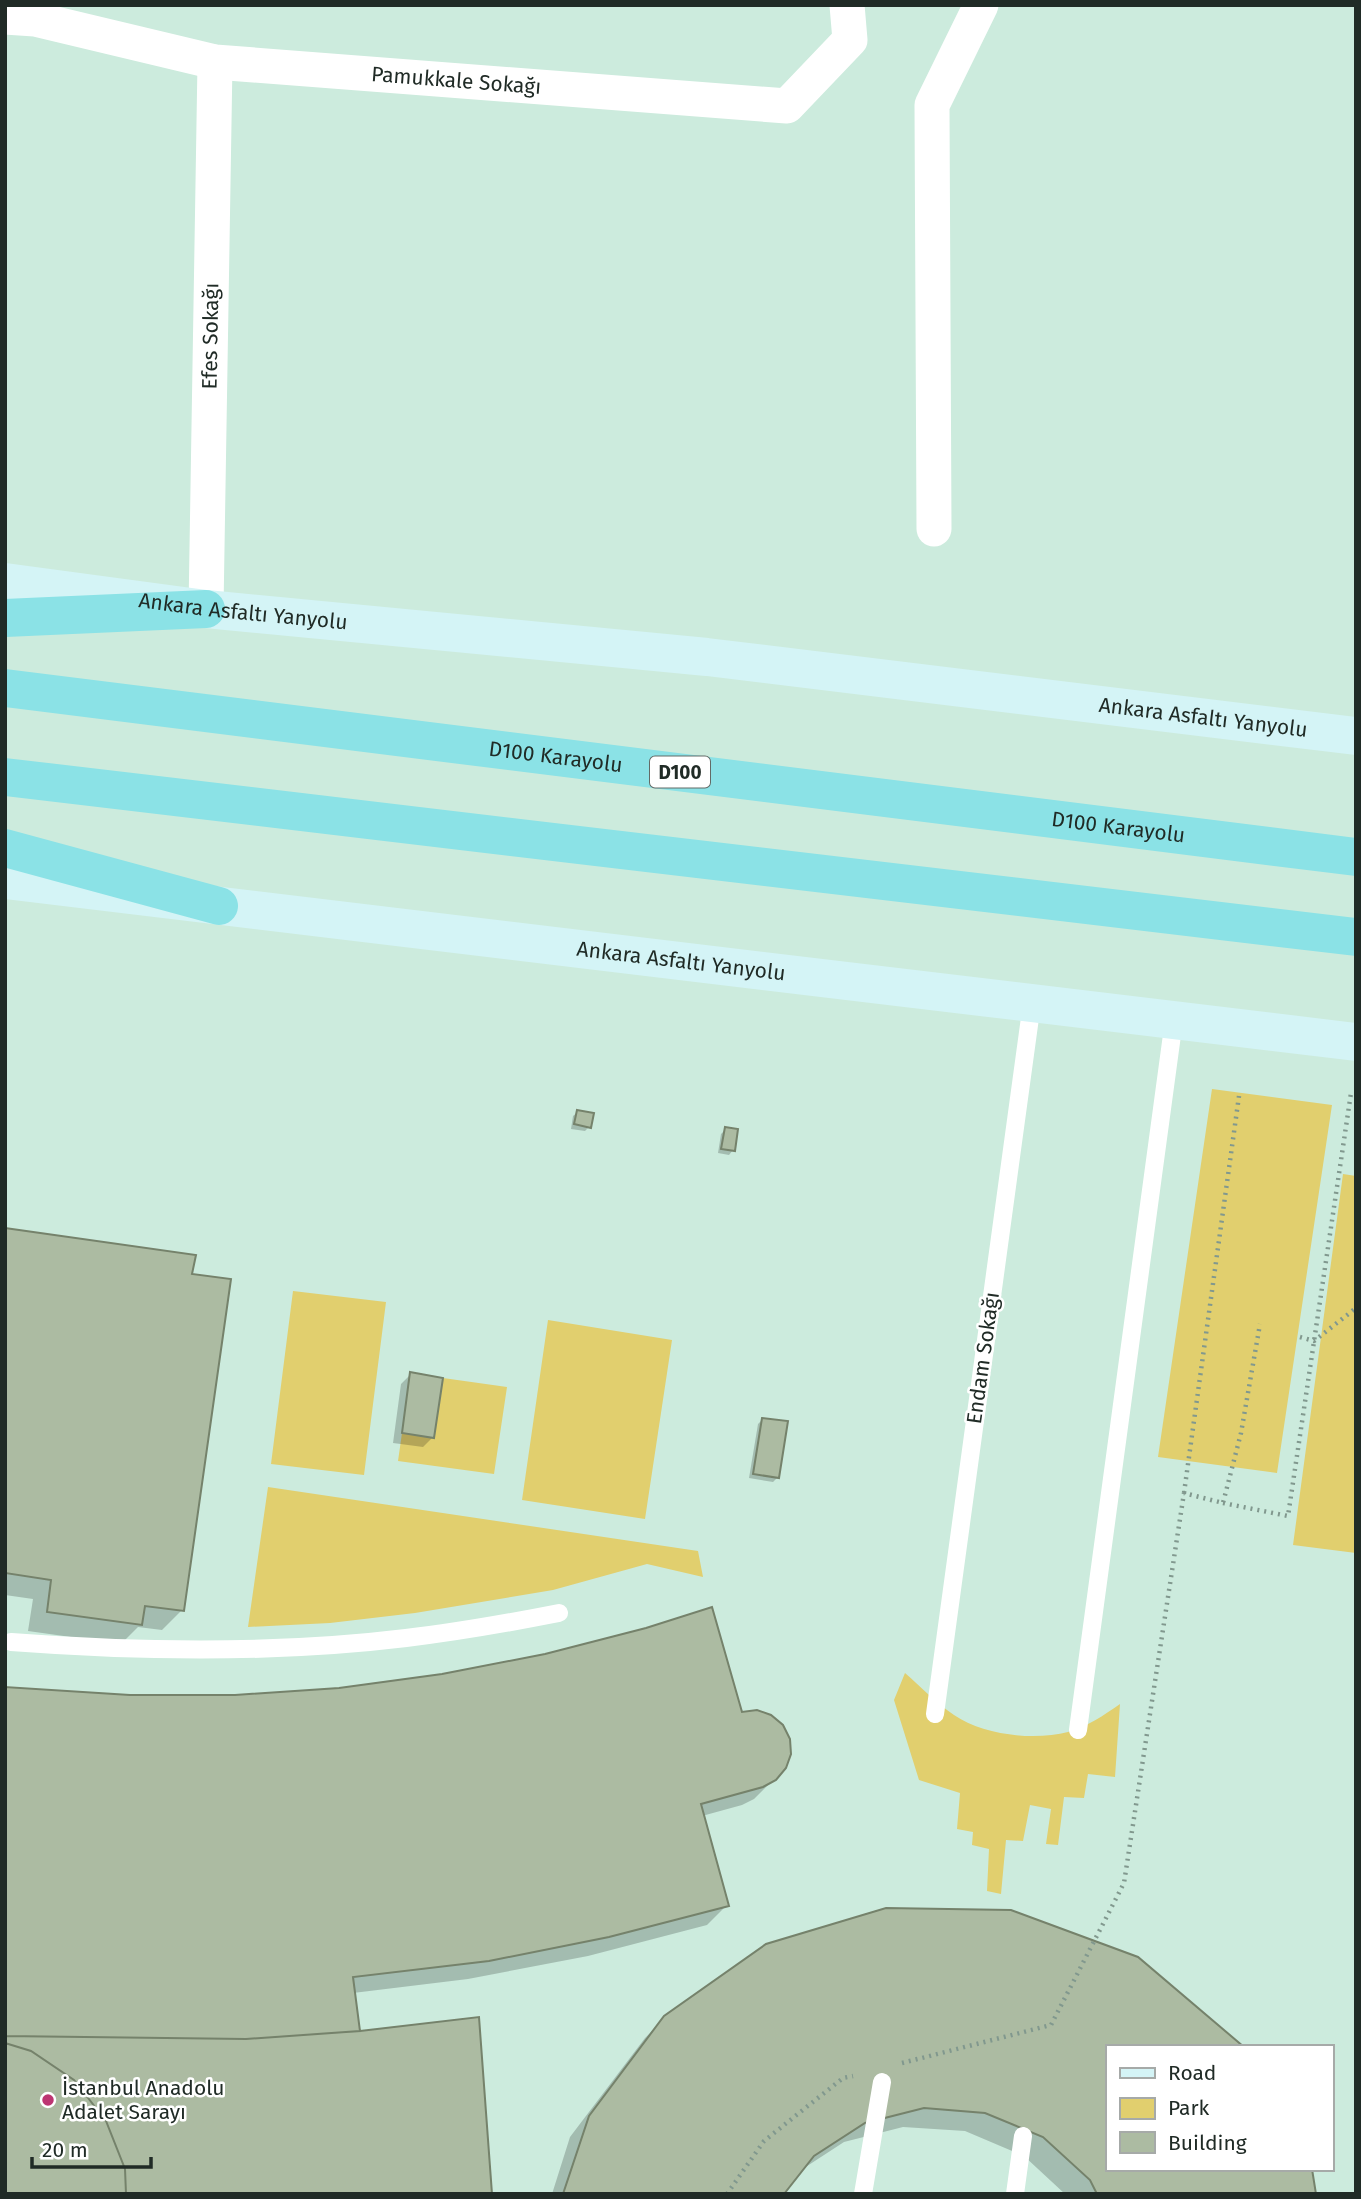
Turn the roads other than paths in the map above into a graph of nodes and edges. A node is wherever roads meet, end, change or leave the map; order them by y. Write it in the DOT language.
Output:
graph roads {
  1 [pos="847,5"];
  2 [pos="981,5"];
  3 [pos="24,14"];
  4 [pos="215,62"];
  5 [pos="934,529"];
  6 [pos="5,582"];
  7 [pos="206,609"];
  8 [pos="5,618"];
  9 [pos="5,688"];
  10 [pos="1356,736"];
  11 [pos="5,777"];
  12 [pos="5,849"];
  13 [pos="1356,857"];
  14 [pos="5,880"];
  15 [pos="219,906"];
  16 [pos="1356,937"];
  17 [pos="1032,1003"];
  18 [pos="1174,1020"];
  19 [pos="1356,1042"];
  20 [pos="559,1613"];
  21 [pos="11,1642"];
  22 [pos="935,1714"];
  23 [pos="1078,1730"];
  24 [pos="882,2082"];
  25 [pos="1023,2136"];
  26 [pos="863,2194"];
  27 [pos="1015,2194"];
  1 -- 4 [label="street, Pamukkale Sokağı"];
  2 -- 5 [label="street"];
  3 -- 4 [label="street, Pamukkale Sokağı"];
  4 -- 7 [label="street, Efes Sokağı"];
  6 -- 7 [label="main road, Ankara Asfaltı Yanyolu"];
  7 -- 8 [label="highway"];
  7 -- 10 [label="main road, Ankara Asfaltı Yanyolu"];
  9 -- 13 [label="highway, D100 Karayolu / D100"];
  11 -- 16 [label="highway"];
  12 -- 15 [label="highway"];
  14 -- 15 [label="main road, Ankara Asfaltı Yanyolu"];
  15 -- 17 [label="main road, Ankara Asfaltı Yanyolu"];
  17 -- 18 [label="main road, Ankara Asfaltı Yanyolu"];
  17 -- 22 [label="lane, Endam Sokağı"];
  18 -- 19 [label="main road, Ankara Asfaltı Yanyolu"];
  18 -- 23 [label="lane"];
  20 -- 21 [label="lane"];
  24 -- 26 [label="lane"];
  25 -- 27 [label="lane"];
}
